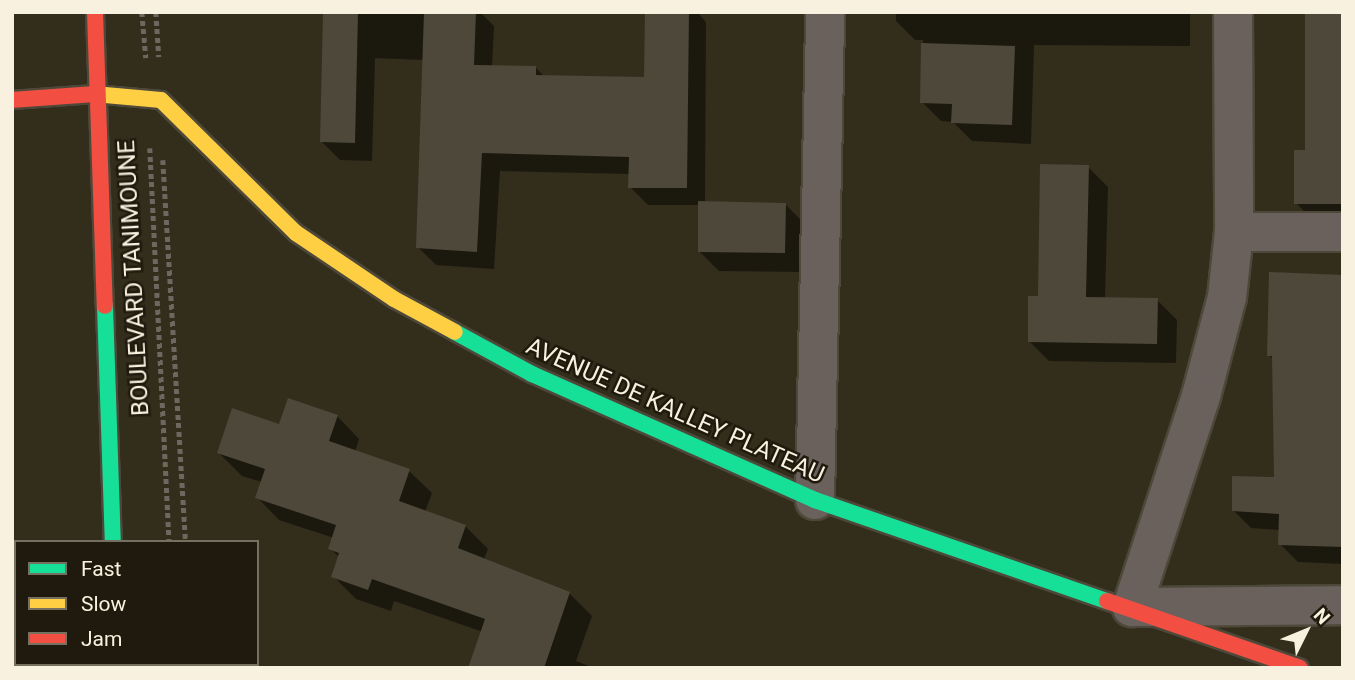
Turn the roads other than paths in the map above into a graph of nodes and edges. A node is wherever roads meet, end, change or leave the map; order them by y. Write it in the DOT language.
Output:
graph roads {
  1 [pos="95,12"];
  2 [pos="825,12"];
  3 [pos="1233,12"];
  4 [pos="94,94"];
  5 [pos="12,100"];
  6 [pos="1234,232"];
  7 [pos="1343,232"];
  8 [pos="815,500"];
  9 [pos="113,540"];
  10 [pos="1343,605"];
  11 [pos="1132,607"];
  12 [pos="1300,668"];
  1 -- 4 [label="street, BOULEVARD TANIMOUNE"];
  2 -- 8 [label="street"];
  3 -- 6 [label="street"];
  4 -- 5 [label="street"];
  4 -- 8 [label="street, AVENUE DE KALLEY PLATEAU"];
  4 -- 9 [label="street, BOULEVARD TANIMOUNE"];
  6 -- 7 [label="street"];
  6 -- 11 [label="street"];
  8 -- 11 [label="street, AVENUE DE KALLEY PLATEAU"];
  10 -- 11 [label="street"];
  11 -- 12 [label="street, AVENUE DE KALLEY PLATEAU"];
}
